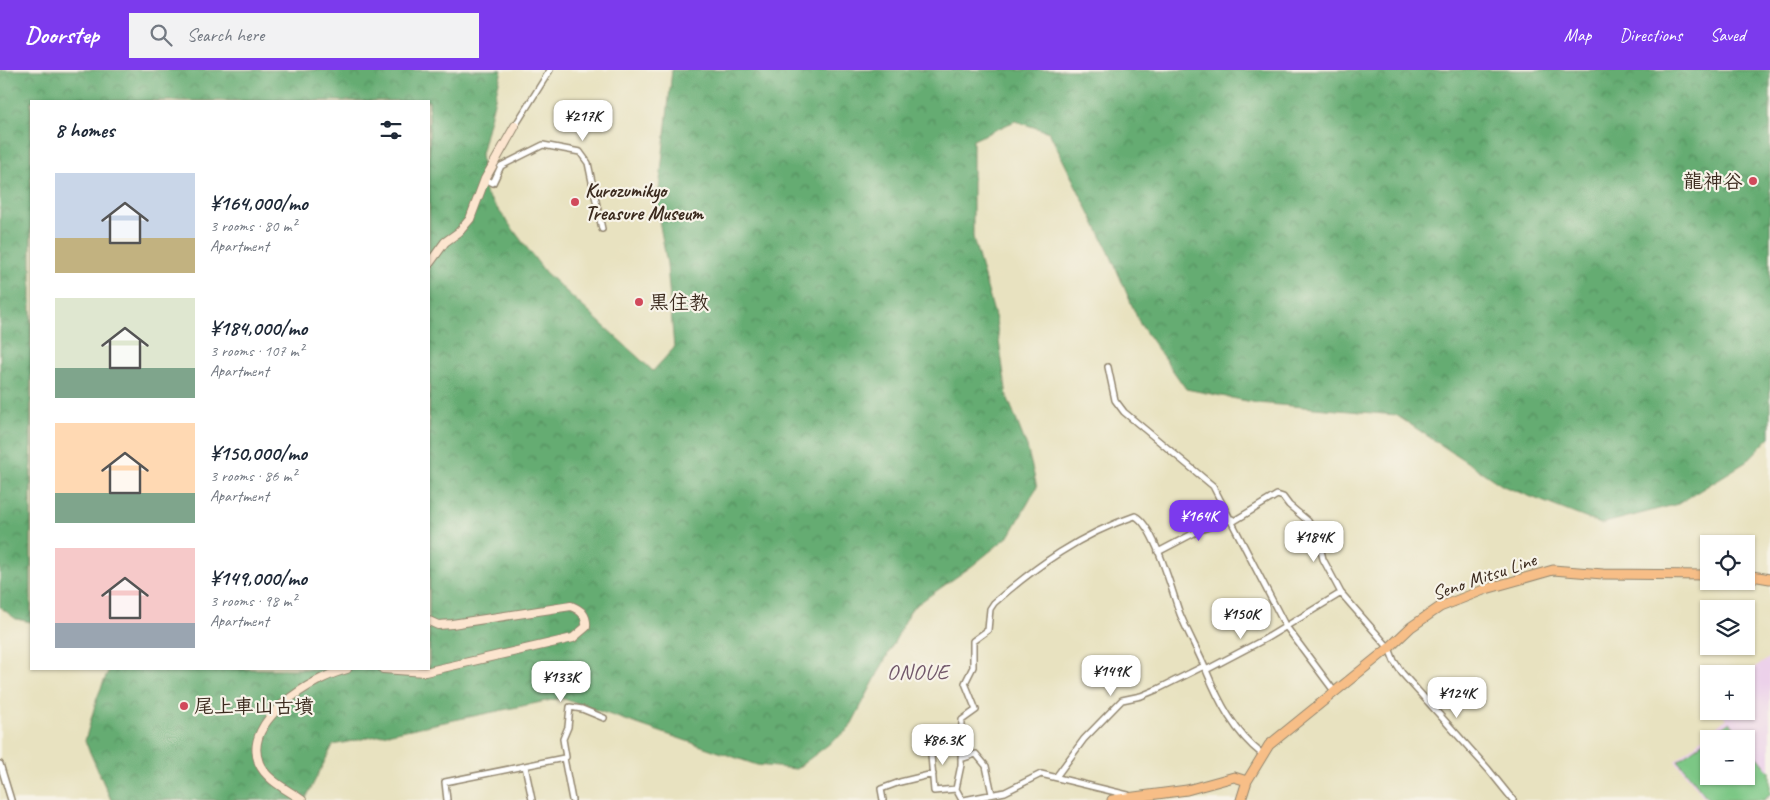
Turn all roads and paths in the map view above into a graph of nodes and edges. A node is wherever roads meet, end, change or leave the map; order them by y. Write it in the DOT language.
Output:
graph roads {
  1 [pos="550,70"];
  2 [pos="515,126"];
  3 [pos="485,180"];
  4 [pos="602,229"];
  5 [pos="430,263"];
  6 [pos="1108,367"];
  7 [pos="1233,520"];
  8 [pos="1158,552"];
  9 [pos="1700,575"];
  10 [pos="1755,577"];
  11 [pos="1770,580"];
  12 [pos="1341,593"];
  13 [pos="430,621"];
  14 [pos="1285,625"];
  15 [pos="1389,648"];
  16 [pos="1205,668"];
  17 [pos="345,670"];
  18 [pos="397,670"];
  19 [pos="1334,692"];
  20 [pos="604,718"];
  21 [pos="961,748"];
  22 [pos="1262,754"];
  23 [pos="564,758"];
  24 [pos="961,758"];
  25 [pos="0,764"];
  26 [pos="525,766"];
  27 [pos="932,774"];
  28 [pos="1056,777"];
  29 [pos="2,778"];
  30 [pos="1247,781"];
  31 [pos="956,789"];
  32 [pos="992,794"];
  33 [pos="1132,796"];
  34 [pos="12,800"];
  35 [pos="302,800"];
  36 [pos="447,800"];
  37 [pos="532,800"];
  38 [pos="572,800"];
  39 [pos="883,800"];
  40 [pos="964,800"];
  41 [pos="1112,800"];
  42 [pos="1241,800"];
  43 [pos="1513,800"];
  1 -- 2 [label="street"];
  2 -- 3 [label="street"];
  3 -- 4 [label="street"];
  3 -- 5 [label="street"];
  6 -- 7 [label="street"];
  7 -- 8 [label="street"];
  7 -- 12 [label="street"];
  7 -- 14 [label="street"];
  8 -- 16 [label="street"];
  8 -- 21 [label="street"];
  9 -- 15 [label="main road, Seno Mitsu Line"];
  10 -- 11 [label="main road"];
  12 -- 14 [label="street"];
  12 -- 15 [label="street"];
  13 -- 18 [label="street"];
  14 -- 16 [label="street"];
  14 -- 19 [label="street"];
  15 -- 19 [label="main road, Seno Mitsu Line"];
  15 -- 43 [label="street"];
  16 -- 22 [label="street"];
  16 -- 28 [label="street"];
  17 -- 35 [label="street"];
  19 -- 22 [label="main road, Seno Mitsu Line"];
  20 -- 23 [label="street"];
  21 -- 24 [label="street"];
  21 -- 27 [label="street"];
  22 -- 30 [label="main road, Seno Mitsu Line"];
  23 -- 26 [label="street"];
  23 -- 38 [label="street"];
  24 -- 31 [label="street"];
  24 -- 32 [label="street"];
  25 -- 29 [label="street"];
  26 -- 36 [label="street"];
  26 -- 37 [label="street"];
  27 -- 31 [label="street"];
  27 -- 39 [label="street"];
  28 -- 32 [label="street"];
  28 -- 33 [label="street"];
  29 -- 34 [label="street"];
  30 -- 33 [label="main road"];
  30 -- 42 [label="main road, Seno Mitsu Line"];
  31 -- 40 [label="street"];
  32 -- 40 [label="street"];
  33 -- 41 [label="main road"];
}
